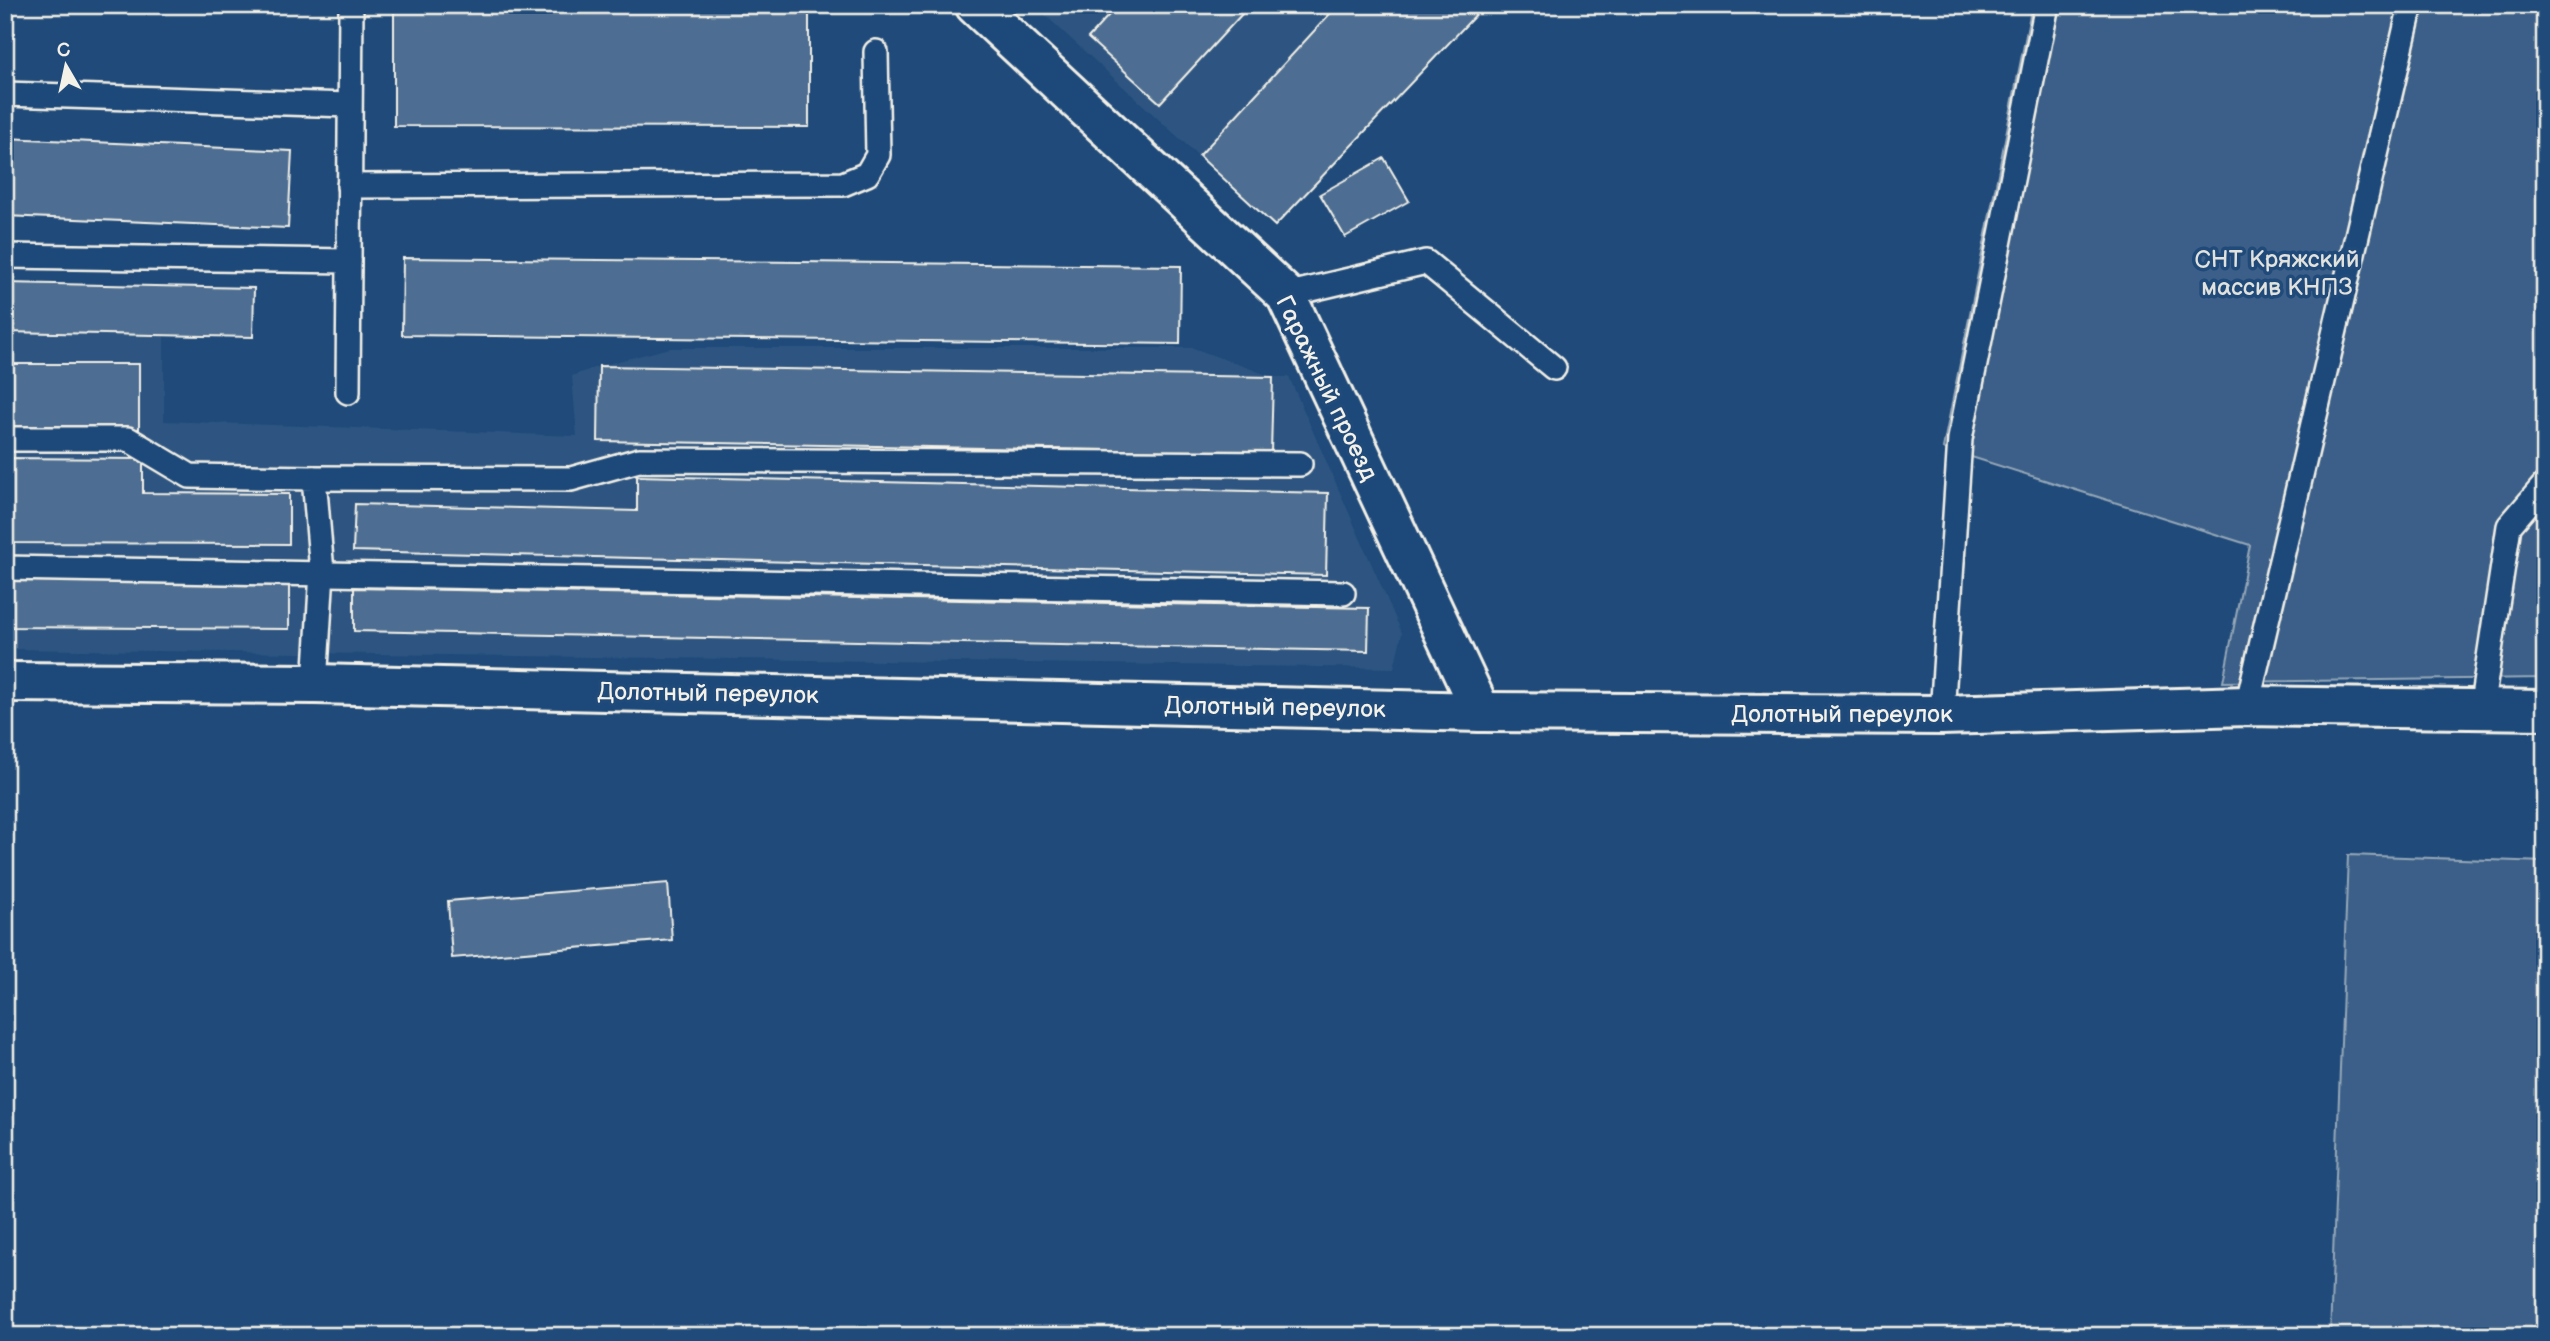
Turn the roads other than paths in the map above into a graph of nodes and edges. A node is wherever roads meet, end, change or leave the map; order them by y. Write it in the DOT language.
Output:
graph roads {
  1 [pos="351,5"];
  2 [pos="975,5"];
  3 [pos="2047,5"];
  4 [pos="2411,5"];
  5 [pos="876,52"];
  6 [pos="5,94"];
  7 [pos="349,105"];
  8 [pos="349,186"];
  9 [pos="5,256"];
  10 [pos="349,261"];
  11 [pos="1286,295"];
  12 [pos="1554,368"];
  13 [pos="348,392"];
  14 [pos="5,439"];
  15 [pos="1300,464"];
  16 [pos="314,478"];
  17 [pos="2545,484"];
  18 [pos="5,568"];
  19 [pos="322,572"];
  20 [pos="1343,593"];
  21 [pos="5,682"];
  22 [pos="314,684"];
  23 [pos="2247,706"];
  24 [pos="2481,710"];
  25 [pos="2545,710"];
  26 [pos="1481,712"];
  27 [pos="1942,715"];
  1 -- 7 [label="lane"];
  2 -- 11 [label="street, Гаражный проезд"];
  3 -- 27 [label="lane"];
  4 -- 23 [label="lane"];
  5 -- 8 [label="lane"];
  6 -- 7 [label="lane"];
  7 -- 8 [label="lane"];
  8 -- 10 [label="lane"];
  9 -- 10 [label="lane"];
  10 -- 13 [label="lane"];
  11 -- 12 [label="lane"];
  11 -- 26 [label="street, Гаражный проезд"];
  14 -- 16 [label="lane"];
  15 -- 16 [label="lane"];
  16 -- 19 [label="lane"];
  17 -- 24 [label="lane"];
  18 -- 19 [label="lane"];
  19 -- 20 [label="lane"];
  19 -- 22 [label="lane"];
  21 -- 22 [label="street, Долотный переулок"];
  22 -- 26 [label="street, Долотный переулок"];
  23 -- 24 [label="street, Долотный переулок"];
  23 -- 27 [label="street, Долотный переулок"];
  24 -- 25 [label="street, Долотный переулок"];
  26 -- 27 [label="street, Долотный переулок"];
}
